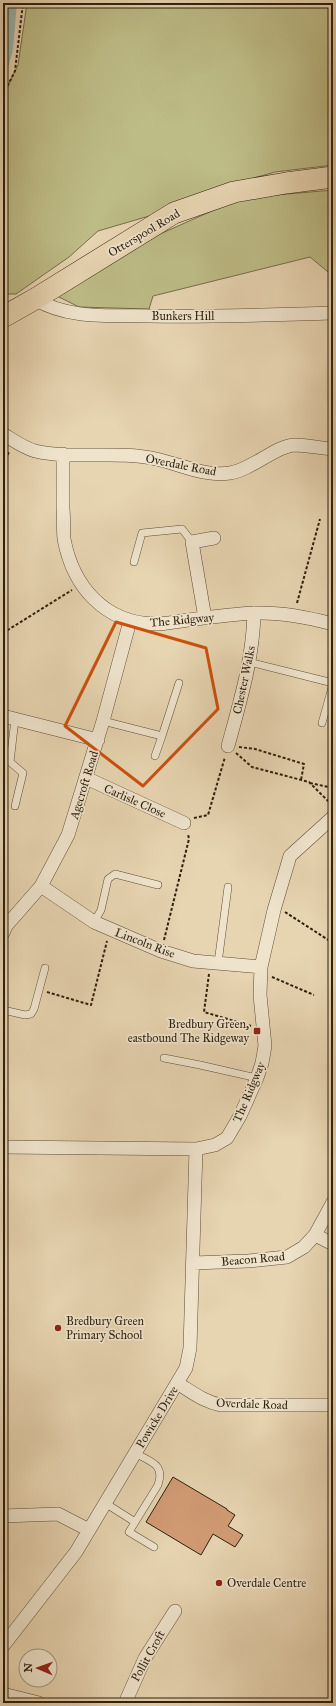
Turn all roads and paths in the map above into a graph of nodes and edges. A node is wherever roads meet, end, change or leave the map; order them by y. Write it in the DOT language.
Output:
graph roads {
  1 [pos="24,3"];
  2 [pos="3,95"];
  3 [pos="333,177"];
  4 [pos="35,299"];
  5 [pos="333,313"];
  6 [pos="3,317"];
  7 [pos="3,434"];
  8 [pos="333,449"];
  9 [pos="63,454"];
  10 [pos="320,519"];
  11 [pos="214,538"];
  12 [pos="192,542"];
  13 [pos="134,562"];
  14 [pos="81,584"];
  15 [pos="254,613"];
  16 [pos="288,614"];
  17 [pos="205,618"];
  18 [pos="130,621"];
  19 [pos="333,624"];
  20 [pos="3,633"];
  21 [pos="248,662"];
  22 [pos="179,683"];
  23 [pos="333,683"];
  24 [pos="9,718"];
  25 [pos="103,721"];
  26 [pos="322,724"];
  27 [pos="162,736"];
  28 [pos="98,740"];
  29 [pos="228,746"];
  30 [pos="155,756"];
  31 [pos="86,778"];
  32 [pos="301,780"];
  33 [pos="309,782"];
  34 [pos="333,788"];
  35 [pos="15,806"];
  36 [pos="333,806"];
  37 [pos="333,817"];
  38 [pos="184,823"];
  39 [pos="158,885"];
  40 [pos="41,886"];
  41 [pos="228,887"];
  42 [pos="274,910"];
  43 [pos="8,916"];
  44 [pos="94,922"];
  45 [pos="3,933"];
  46 [pos="109,936"];
  47 [pos="333,943"];
  48 [pos="161,951"];
  49 [pos="215,963"];
  50 [pos="45,968"];
  51 [pos="261,969"];
  52 [pos="39,990"];
  53 [pos="314,995"];
  54 [pos="3,1010"];
  55 [pos="264,1029"];
  56 [pos="164,1058"];
  57 [pos="256,1078"];
  58 [pos="3,1147"];
  59 [pos="196,1149"];
  60 [pos="333,1202"];
  61 [pos="316,1235"];
  62 [pos="333,1244"];
  63 [pos="193,1263"];
  64 [pos="177,1383"];
  65 [pos="333,1405"];
  66 [pos="135,1453"];
  67 [pos="105,1503"];
  68 [pos="3,1516"];
  69 [pos="135,1522"];
  70 [pos="89,1530"];
  71 [pos="154,1547"];
  72 [pos="175,1611"];
  73 [pos="3,1646"];
  74 [pos="3,1694"];
  75 [pos="39,1703"];
  76 [pos="125,1703"];
  1 -- 2 [label="path"];
  3 -- 4 [label="main road, Otterspool Road"];
  4 -- 5 [label="street, Bunkers Hill"];
  4 -- 6 [label="main road, Otterspool Road"];
  7 -- 9 [label="street, Overdale Road"];
  8 -- 9 [label="street, Overdale Road"];
  9 -- 14 [label="street, The Ridgway"];
  10 -- 16 [label="path"];
  11 -- 12 [label="street"];
  12 -- 13 [label="lane"];
  12 -- 17 [label="street"];
  14 -- 18 [label="street, The Ridgway"];
  14 -- 20 [label="path"];
  15 -- 16 [label="street, The Ridgway"];
  15 -- 17 [label="street, The Ridgway"];
  15 -- 21 [label="street, Chester Walks"];
  16 -- 19 [label="street, The Ridgway"];
  17 -- 18 [label="street, The Ridgway"];
  18 -- 25 [label="street, Agecroft Road"];
  21 -- 23 [label="lane"];
  21 -- 29 [label="street, Chester Walks"];
  22 -- 27 [label="lane"];
  23 -- 26 [label="lane"];
  24 -- 28 [label="street"];
  24 -- 35 [label="lane"];
  25 -- 27 [label="lane"];
  25 -- 28 [label="street, Agecroft Road"];
  27 -- 30 [label="lane"];
  28 -- 31 [label="street, Agecroft Road"];
  29 -- 32 [label="path"];
  29 -- 32 [label="path"];
  29 -- 38 [label="path"];
  31 -- 38 [label="street, Carlisle Close"];
  31 -- 40 [label="street, Agecroft Road"];
  32 -- 33 [label="path"];
  33 -- 34 [label="path"];
  33 -- 36 [label="path"];
  37 -- 42 [label="street, The Ridgway"];
  38 -- 48 [label="path"];
  39 -- 44 [label="lane"];
  40 -- 43 [label="street, Agecroft Road"];
  40 -- 44 [label="street, Lincoln Rise"];
  41 -- 49 [label="lane"];
  42 -- 47 [label="path"];
  42 -- 51 [label="street, The Ridgway"];
  43 -- 45 [label="street, Agecroft Road"];
  44 -- 48 [label="street, Lincoln Rise"];
  46 -- 52 [label="path"];
  48 -- 49 [label="street, Lincoln Rise"];
  49 -- 51 [label="street, Lincoln Rise"];
  49 -- 55 [label="path"];
  50 -- 52 [label="lane"];
  51 -- 53 [label="path"];
  51 -- 55 [label="street, The Ridgway"];
  52 -- 54 [label="lane"];
  55 -- 57 [label="street, The Ridgway"];
  56 -- 57 [label="lane"];
  57 -- 59 [label="street, The Ridgway"];
  58 -- 59 [label="street, The Ridgway"];
  59 -- 63 [label="street, Powicke Drive"];
  60 -- 61 [label="street, Beacon Road"];
  61 -- 62 [label="street"];
  61 -- 63 [label="street, Beacon Road"];
  63 -- 64 [label="street, Powicke Drive"];
  64 -- 65 [label="street, Overdale Road"];
  64 -- 66 [label="street, Powicke Drive"];
  66 -- 67 [label="street, Powicke Drive"];
  66 -- 69 [label="lane"];
  67 -- 69 [label="lane"];
  67 -- 70 [label="street, Powicke Drive"];
  68 -- 70 [label="street"];
  69 -- 71 [label="lane"];
  70 -- 73 [label="street, Powicke Drive"];
  72 -- 76 [label="street, Pollit Croft"];
  74 -- 75 [label="street"];
}
